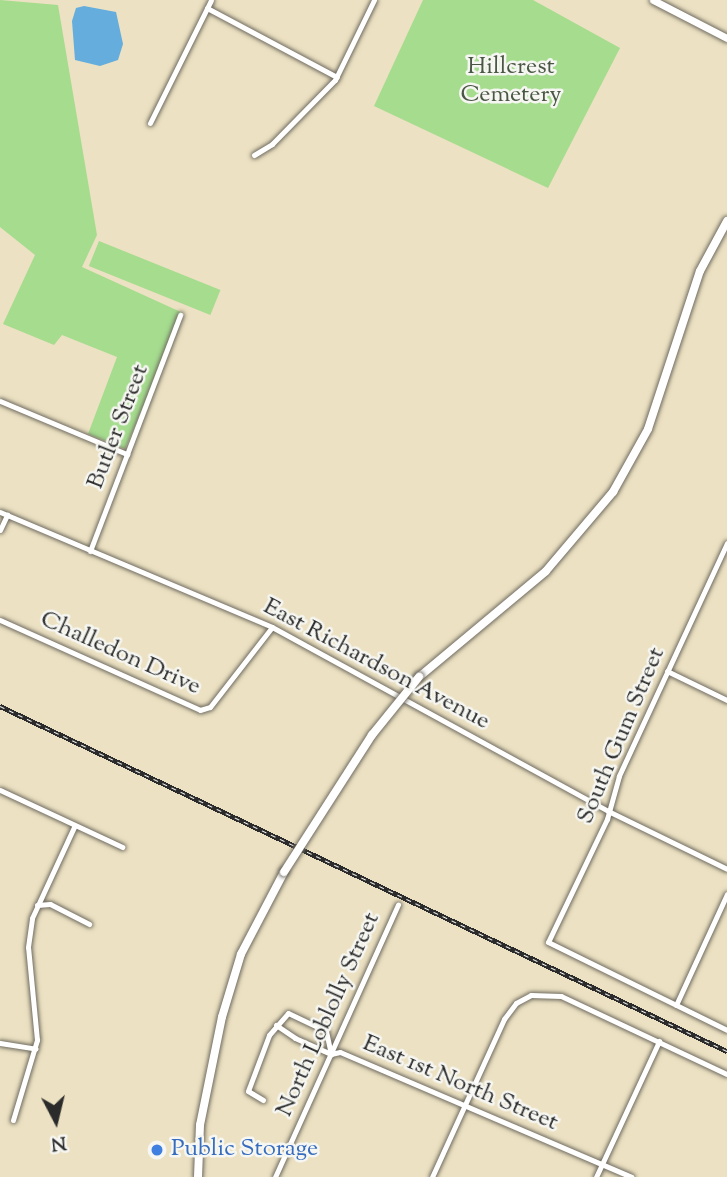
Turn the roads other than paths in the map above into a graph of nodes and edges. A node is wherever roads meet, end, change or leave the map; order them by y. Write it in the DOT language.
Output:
graph roads {
  1 [pos="211,0"];
  2 [pos="374,0"];
  3 [pos="653,0"];
  4 [pos="207,8"];
  5 [pos="727,38"];
  6 [pos="337,77"];
  7 [pos="150,123"];
  8 [pos="254,155"];
  9 [pos="727,221"];
  10 [pos="180,315"];
  11 [pos="0,401"];
  12 [pos="127,454"];
  13 [pos="0,512"];
  14 [pos="7,515"];
  15 [pos="0,530"];
  16 [pos="727,543"];
  17 [pos="90,551"];
  18 [pos="0,620"];
  19 [pos="272,627"];
  20 [pos="667,671"];
  21 [pos="727,700"];
  22 [pos="0,790"];
  23 [pos="608,811"];
  24 [pos="75,825"];
  25 [pos="122,847"];
  26 [pos="727,869"];
  27 [pos="727,894"];
  28 [pos="37,905"];
  29 [pos="398,905"];
  30 [pos="89,924"];
  31 [pos="676,1006"];
  32 [pos="276,1026"];
  33 [pos="727,1030"];
  34 [pos="659,1041"];
  35 [pos="0,1043"];
  36 [pos="36,1049"];
  37 [pos="331,1054"];
  38 [pos="727,1074"];
  39 [pos="263,1100"];
  40 [pos="465,1105"];
  41 [pos="13,1121"];
  42 [pos="603,1164"];
  43 [pos="198,1177"];
  44 [pos="275,1177"];
  45 [pos="432,1177"];
  46 [pos="596,1177"];
  47 [pos="631,1177"];
  1 -- 4 [label="street"];
  2 -- 6 [label="street"];
  3 -- 5 [label="street"];
  4 -- 6 [label="street"];
  4 -- 7 [label="street"];
  6 -- 8 [label="street"];
  9 -- 43 [label="main road, bridge"];
  10 -- 12 [label="street, Butler Street"];
  11 -- 12 [label="street"];
  12 -- 17 [label="street, Butler Street"];
  13 -- 14 [label="street, East Richardson Avenue"];
  14 -- 15 [label="street"];
  14 -- 17 [label="street, East Richardson Avenue"];
  16 -- 20 [label="street, South Gum Street"];
  17 -- 19 [label="street, East Richardson Avenue"];
  18 -- 19 [label="street, Challedon Drive"];
  19 -- 23 [label="street, East Richardson Avenue"];
  20 -- 21 [label="street"];
  20 -- 23 [label="street, South Gum Street"];
  22 -- 24 [label="street"];
  23 -- 26 [label="street, East Richardson Avenue"];
  23 -- 31 [label="street, South Gum Street"];
  24 -- 25 [label="street"];
  24 -- 28 [label="street"];
  27 -- 31 [label="street"];
  28 -- 30 [label="street"];
  28 -- 36 [label="street"];
  29 -- 37 [label="street, North Loblolly Street"];
  31 -- 33 [label="street"];
  32 -- 37 [label="street, East 1st North Street"];
  32 -- 37 [label="street"];
  32 -- 39 [label="street"];
  34 -- 38 [label="street"];
  34 -- 40 [label="street"];
  34 -- 42 [label="street"];
  35 -- 36 [label="street"];
  36 -- 41 [label="street"];
  37 -- 40 [label="street, East 1st North Street"];
  37 -- 44 [label="street, North Loblolly Street"];
  40 -- 42 [label="street, East 1st North Street"];
  40 -- 45 [label="street"];
  42 -- 46 [label="street"];
  42 -- 47 [label="street, East 1st North Street"];
}
